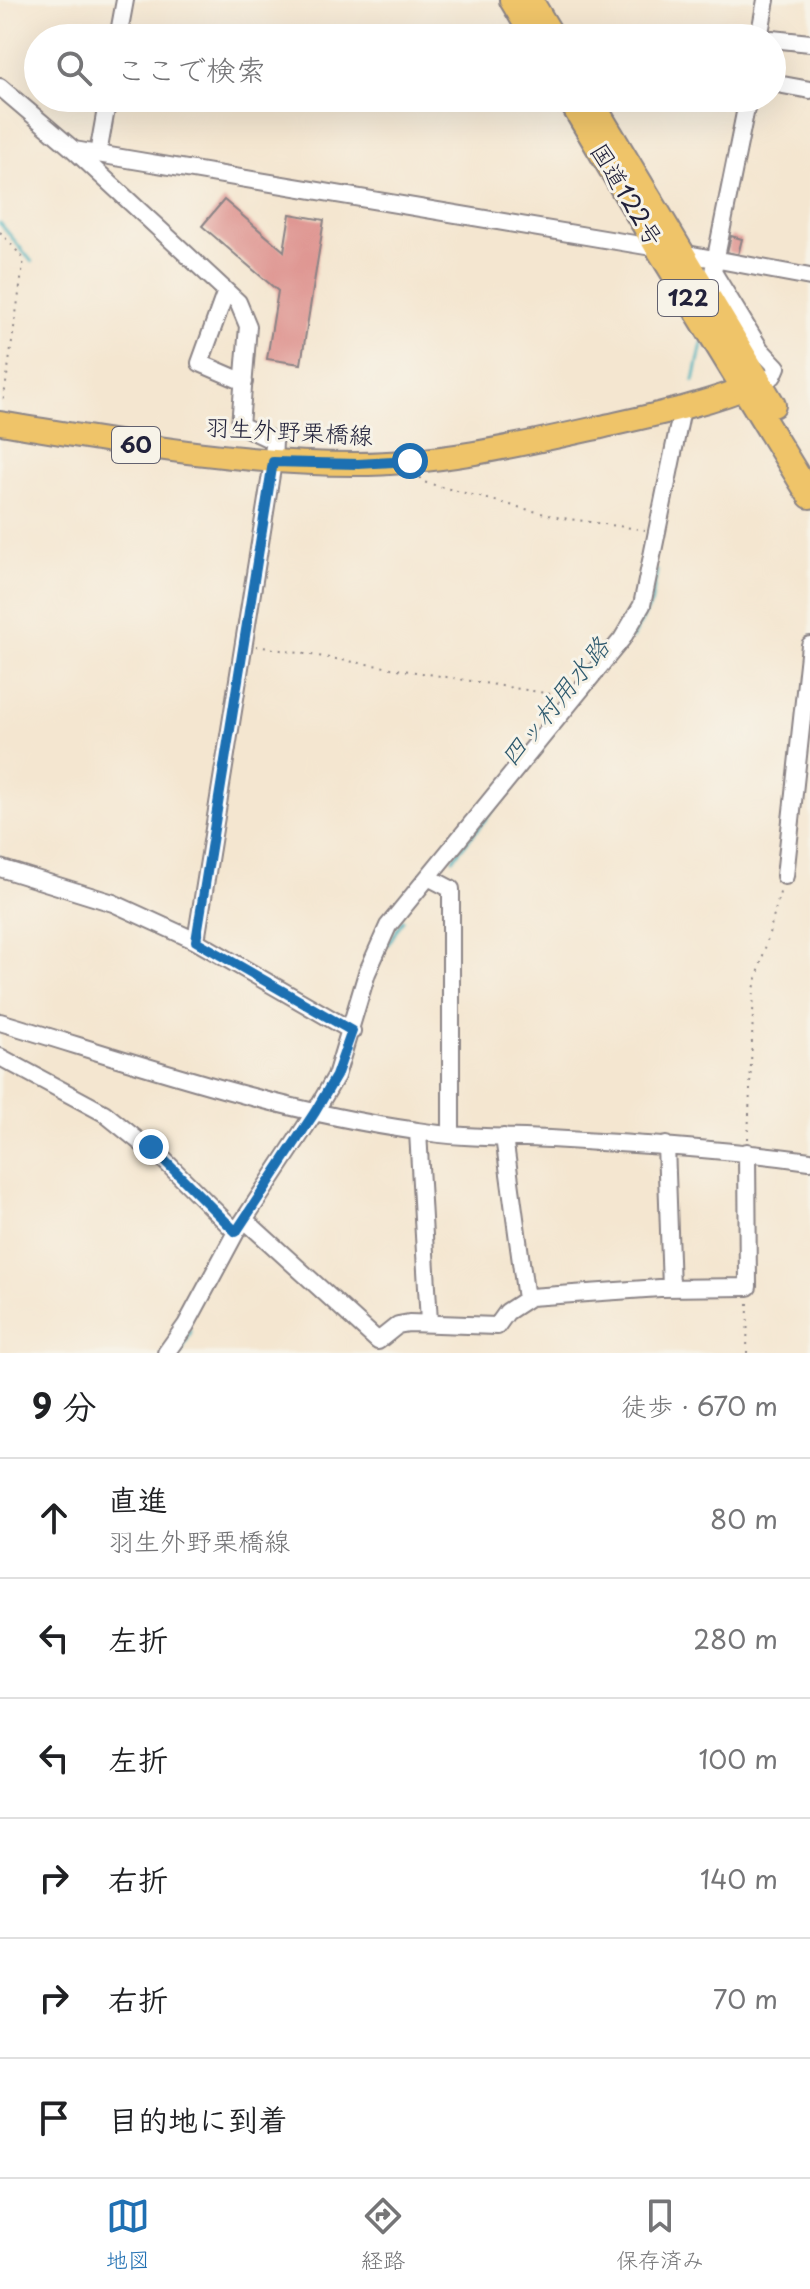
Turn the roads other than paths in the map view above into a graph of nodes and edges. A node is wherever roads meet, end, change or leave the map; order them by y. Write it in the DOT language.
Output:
graph roads {
  1 [pos="125,0"];
  2 [pos="512,0"];
  3 [pos="530,0"];
  4 [pos="766,0"];
  5 [pos="121,24"];
  6 [pos="526,24"];
  7 [pos="545,24"];
  8 [pos="762,24"];
  9 [pos="786,40"];
  10 [pos="810,43"];
  11 [pos="786,86"];
  12 [pos="0,87"];
  13 [pos="810,90"];
  14 [pos="24,107"];
  15 [pos="29,112"];
  16 [pos="106,112"];
  17 [pos="577,112"];
  18 [pos="597,112"];
  19 [pos="745,112"];
  20 [pos="74,150"];
  21 [pos="98,154"];
  22 [pos="658,248"];
  23 [pos="682,253"];
  24 [pos="715,258"];
  25 [pos="810,277"];
  26 [pos="226,291"];
  27 [pos="244,382"];
  28 [pos="752,386"];
  29 [pos="682,409"];
  30 [pos="0,424"];
  31 [pos="273,462"];
  32 [pos="810,466"];
  33 [pos="810,496"];
  34 [pos="810,645"];
  35 [pos="0,868"];
  36 [pos="785,876"];
  37 [pos="428,877"];
  38 [pos="196,941"];
  39 [pos="0,1022"];
  40 [pos="352,1031"];
  41 [pos="2,1063"];
  42 [pos="315,1112"];
  43 [pos="418,1132"];
  44 [pos="451,1134"];
  45 [pos="504,1137"];
  46 [pos="666,1145"];
  47 [pos="747,1152"];
  48 [pos="810,1161"];
  49 [pos="240,1226"];
  50 [pos="671,1288"];
  51 [pos="526,1299"];
  52 [pos="429,1322"];
  53 [pos="166,1353"];
  1 -- 5 [label="street"];
  2 -- 6 [label="highway"];
  3 -- 7 [label="highway"];
  4 -- 8 [label="street"];
  9 -- 10 [label="street"];
  11 -- 13 [label="street"];
  12 -- 14 [label="street"];
  15 -- 20 [label="street"];
  16 -- 21 [label="street"];
  17 -- 22 [label="highway, 国道122号 / 122"];
  18 -- 23 [label="highway, 国道122号 / 122"];
  19 -- 24 [label="street"];
  20 -- 21 [label="street"];
  20 -- 26 [label="street"];
  21 -- 22 [label="street"];
  22 -- 28 [label="highway, 国道122号 / 122"];
  23 -- 24 [label="street"];
  23 -- 28 [label="highway, 国道122号 / 122"];
  24 -- 25 [label="street"];
  24 -- 28 [label="street"];
  26 -- 27 [label="street"];
  26 -- 27 [label="street"];
  27 -- 31 [label="street"];
  28 -- 29 [label="main road, 羽生外野栗橋線 / 60"];
  28 -- 32 [label="highway, 国道122号 / 122"];
  28 -- 33 [label="highway, 国道122号 / 122"];
  29 -- 31 [label="main road, 羽生外野栗橋線 / 60"];
  29 -- 37 [label="street"];
  30 -- 31 [label="main road, 羽生外野栗橋線 / 60"];
  31 -- 38 [label="street"];
  34 -- 36 [label="street"];
  35 -- 38 [label="street"];
  37 -- 40 [label="street"];
  37 -- 44 [label="street"];
  38 -- 40 [label="street"];
  39 -- 42 [label="street"];
  40 -- 42 [label="street"];
  41 -- 49 [label="street"];
  42 -- 43 [label="street"];
  42 -- 49 [label="street"];
  43 -- 44 [label="street"];
  43 -- 52 [label="street"];
  44 -- 45 [label="street"];
  45 -- 46 [label="street"];
  45 -- 51 [label="street"];
  46 -- 47 [label="street"];
  46 -- 50 [label="street"];
  47 -- 48 [label="street"];
  47 -- 50 [label="street"];
  49 -- 52 [label="street"];
  49 -- 53 [label="street"];
  50 -- 51 [label="street"];
  51 -- 52 [label="street"];
}
